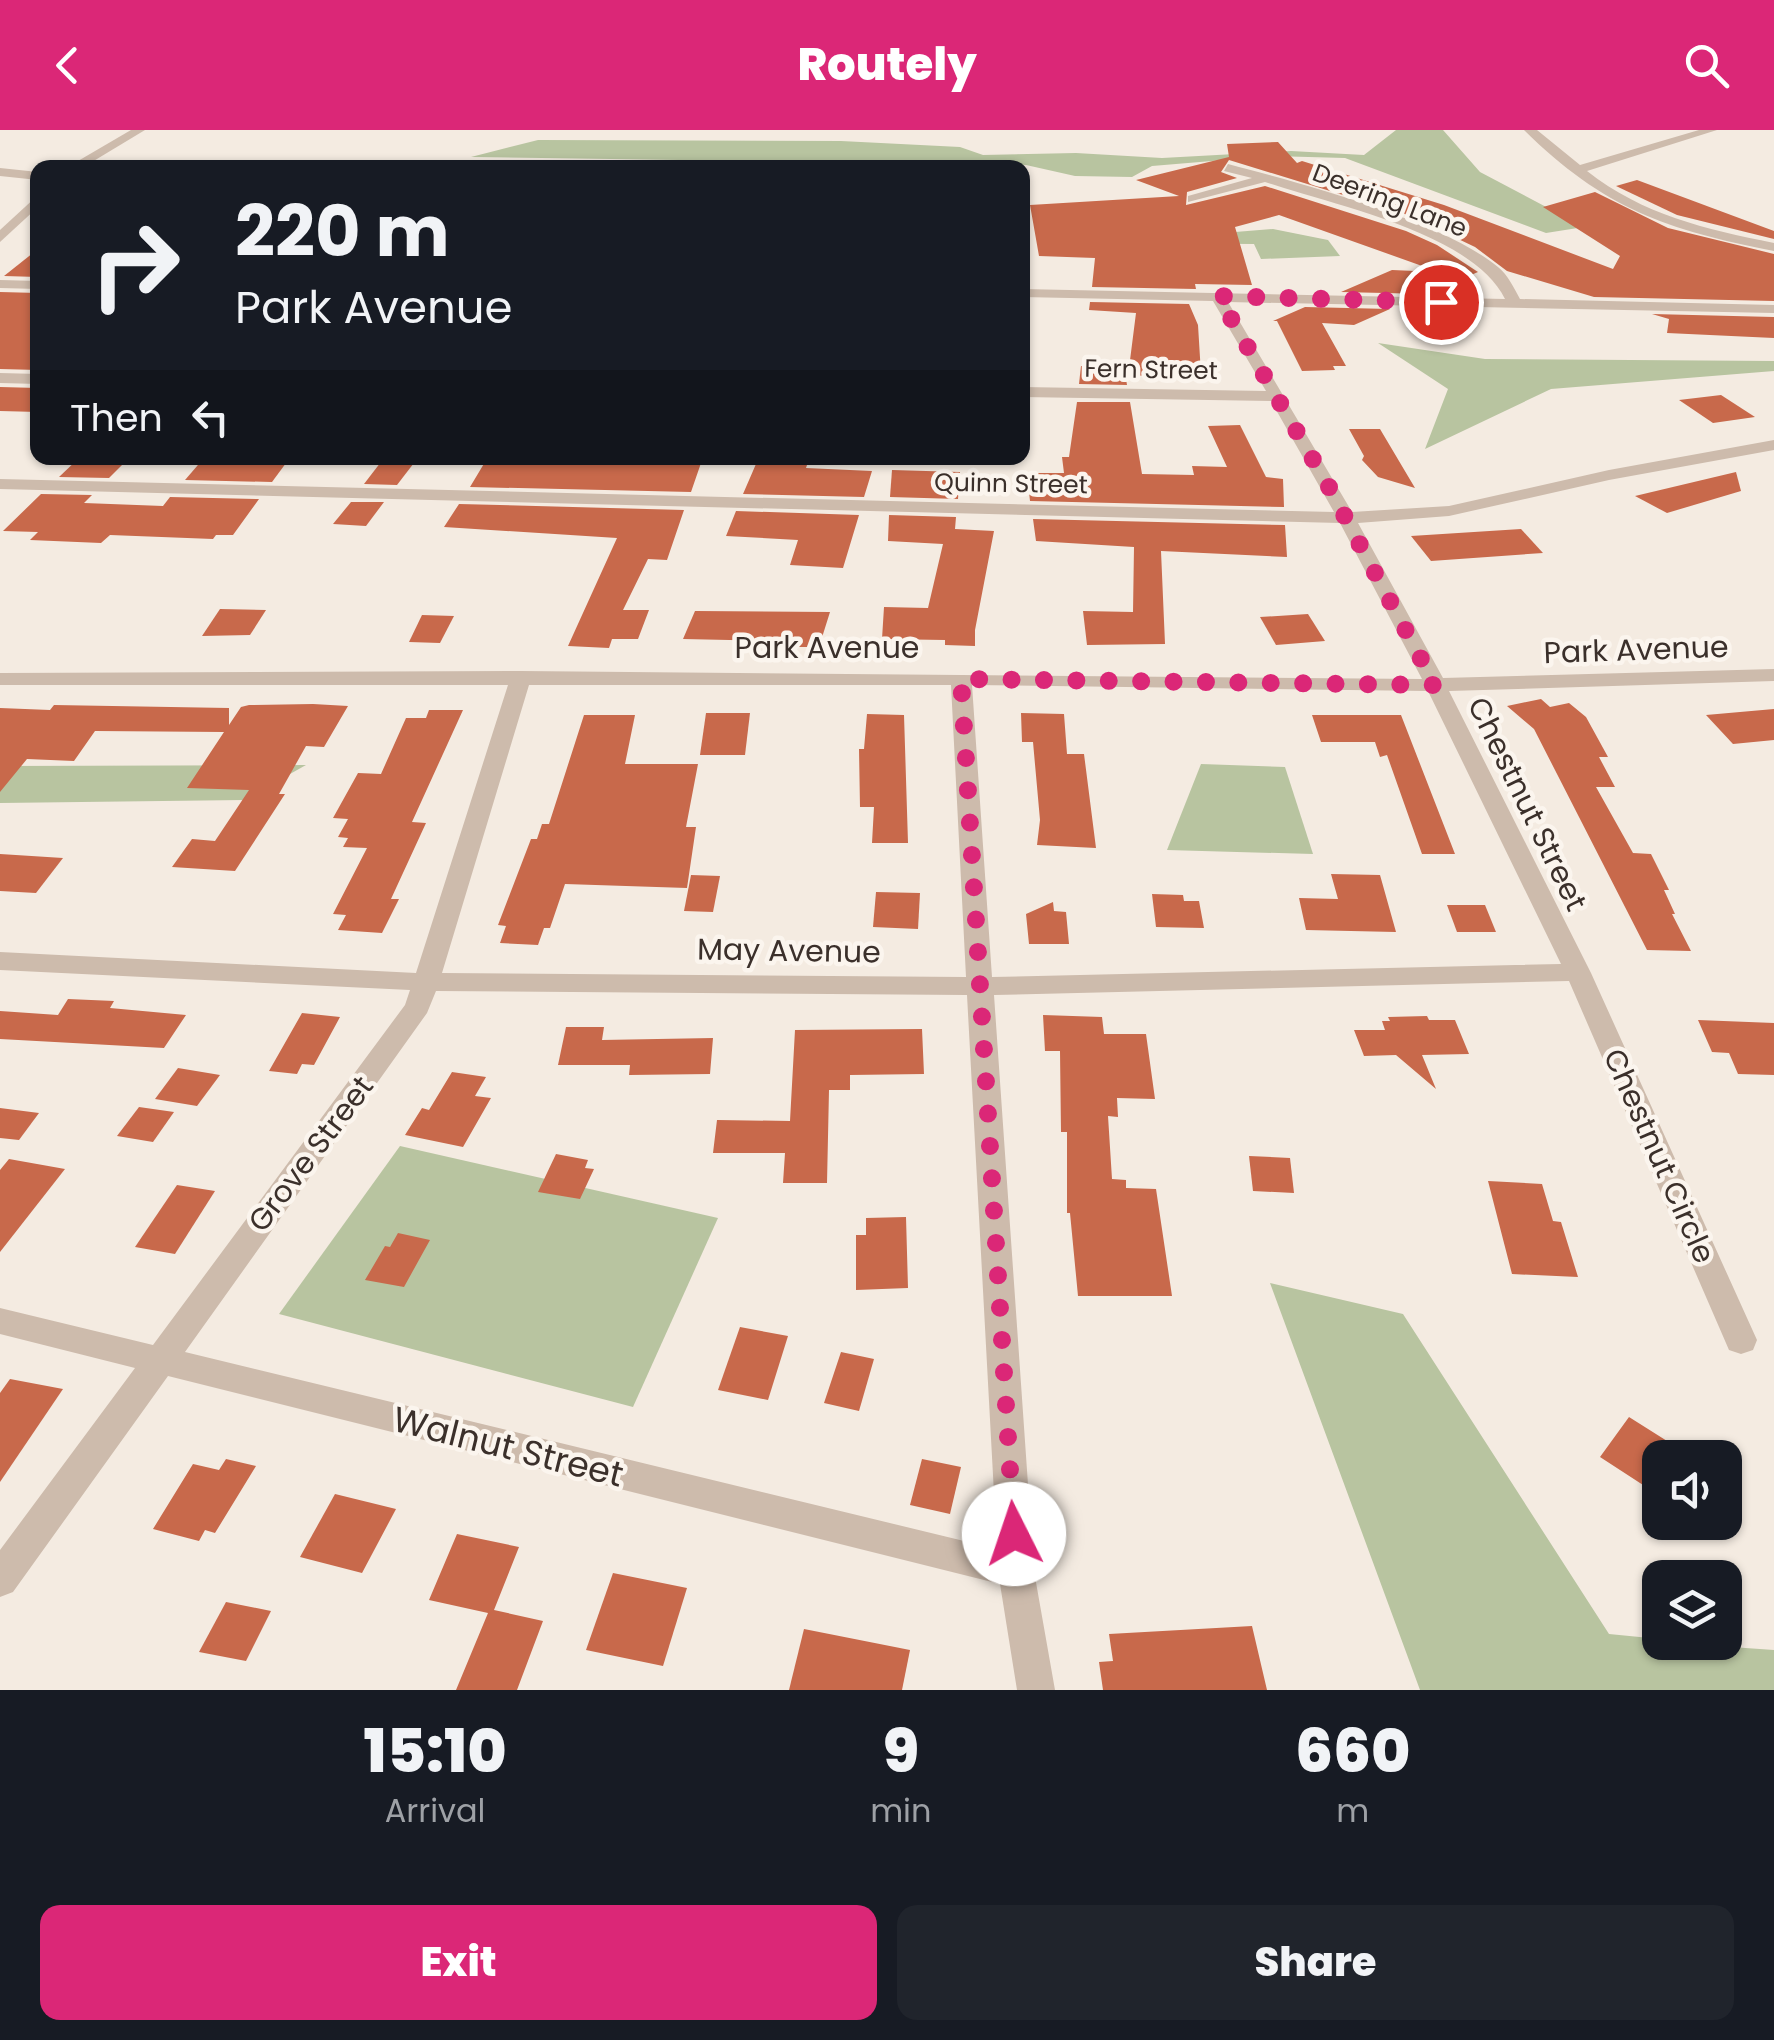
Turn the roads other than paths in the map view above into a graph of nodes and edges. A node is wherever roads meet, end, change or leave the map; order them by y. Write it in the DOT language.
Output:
graph roads {
  1 [pos="139,130"];
  2 [pos="1530,130"];
  3 [pos="1711,130"];
  4 [pos="86,160"];
  5 [pos="1228,168"];
  6 [pos="1580,168"];
  7 [pos="0,172"];
  8 [pos="30,175"];
  9 [pos="1267,178"];
  10 [pos="1192,199"];
  11 [pos="30,207"];
  12 [pos="0,238"];
  13 [pos="1774,247"];
  14 [pos="0,284"];
  15 [pos="30,284"];
  16 [pos="1030,292"];
  17 [pos="1218,296"];
  18 [pos="1515,304"];
  19 [pos="1774,309"];
  20 [pos="0,378"];
  21 [pos="30,379"];
  22 [pos="1030,392"];
  23 [pos="1278,396"];
  24 [pos="1774,445"];
  25 [pos="0,484"];
  26 [pos="1346,518"];
  27 [pos="1774,674"];
  28 [pos="520,677"];
  29 [pos="0,679"];
  30 [pos="961,679"];
  31 [pos="1435,685"];
  32 [pos="0,961"];
  33 [pos="1577,972"];
  34 [pos="428,982"];
  35 [pos="977,986"];
  36 [pos="0,1321"];
  37 [pos="1741,1340"];
  38 [pos="157,1360"];
  39 [pos="1016,1571"];
  40 [pos="0,1580"];
  41 [pos="1036,1690"];
  1 -- 4 [label="street"];
  2 -- 6 [label="street"];
  3 -- 6 [label="street"];
  5 -- 9 [label="street, Deering Lane"];
  6 -- 13 [label="street"];
  7 -- 8 [label="street"];
  9 -- 10 [label="street"];
  9 -- 18 [label="street, Deering Lane"];
  11 -- 12 [label="street"];
  14 -- 15 [label="street"];
  16 -- 17 [label="street"];
  17 -- 18 [label="street"];
  17 -- 23 [label="street, Chestnut Street"];
  18 -- 19 [label="street"];
  20 -- 21 [label="street"];
  22 -- 23 [label="street, Fern Street"];
  23 -- 26 [label="street, Chestnut Street"];
  24 -- 26 [label="street, Quinn Street"];
  25 -- 26 [label="street, Quinn Street"];
  26 -- 31 [label="street, Chestnut Street"];
  27 -- 31 [label="street, Park Avenue"];
  28 -- 29 [label="street, Park Avenue"];
  28 -- 30 [label="street, Park Avenue"];
  28 -- 34 [label="street, Grove Street"];
  30 -- 31 [label="street, Park Avenue"];
  30 -- 35 [label="street"];
  31 -- 33 [label="street, Chestnut Street"];
  32 -- 34 [label="street, May Avenue"];
  33 -- 35 [label="street, May Avenue"];
  33 -- 37 [label="street, Chestnut Circle"];
  34 -- 35 [label="street, May Avenue"];
  34 -- 38 [label="street, Grove Street"];
  35 -- 39 [label="street"];
  36 -- 38 [label="street, Walnut Street"];
  38 -- 39 [label="street, Walnut Street"];
  38 -- 40 [label="street, Grove Street"];
  39 -- 41 [label="street"];
}
